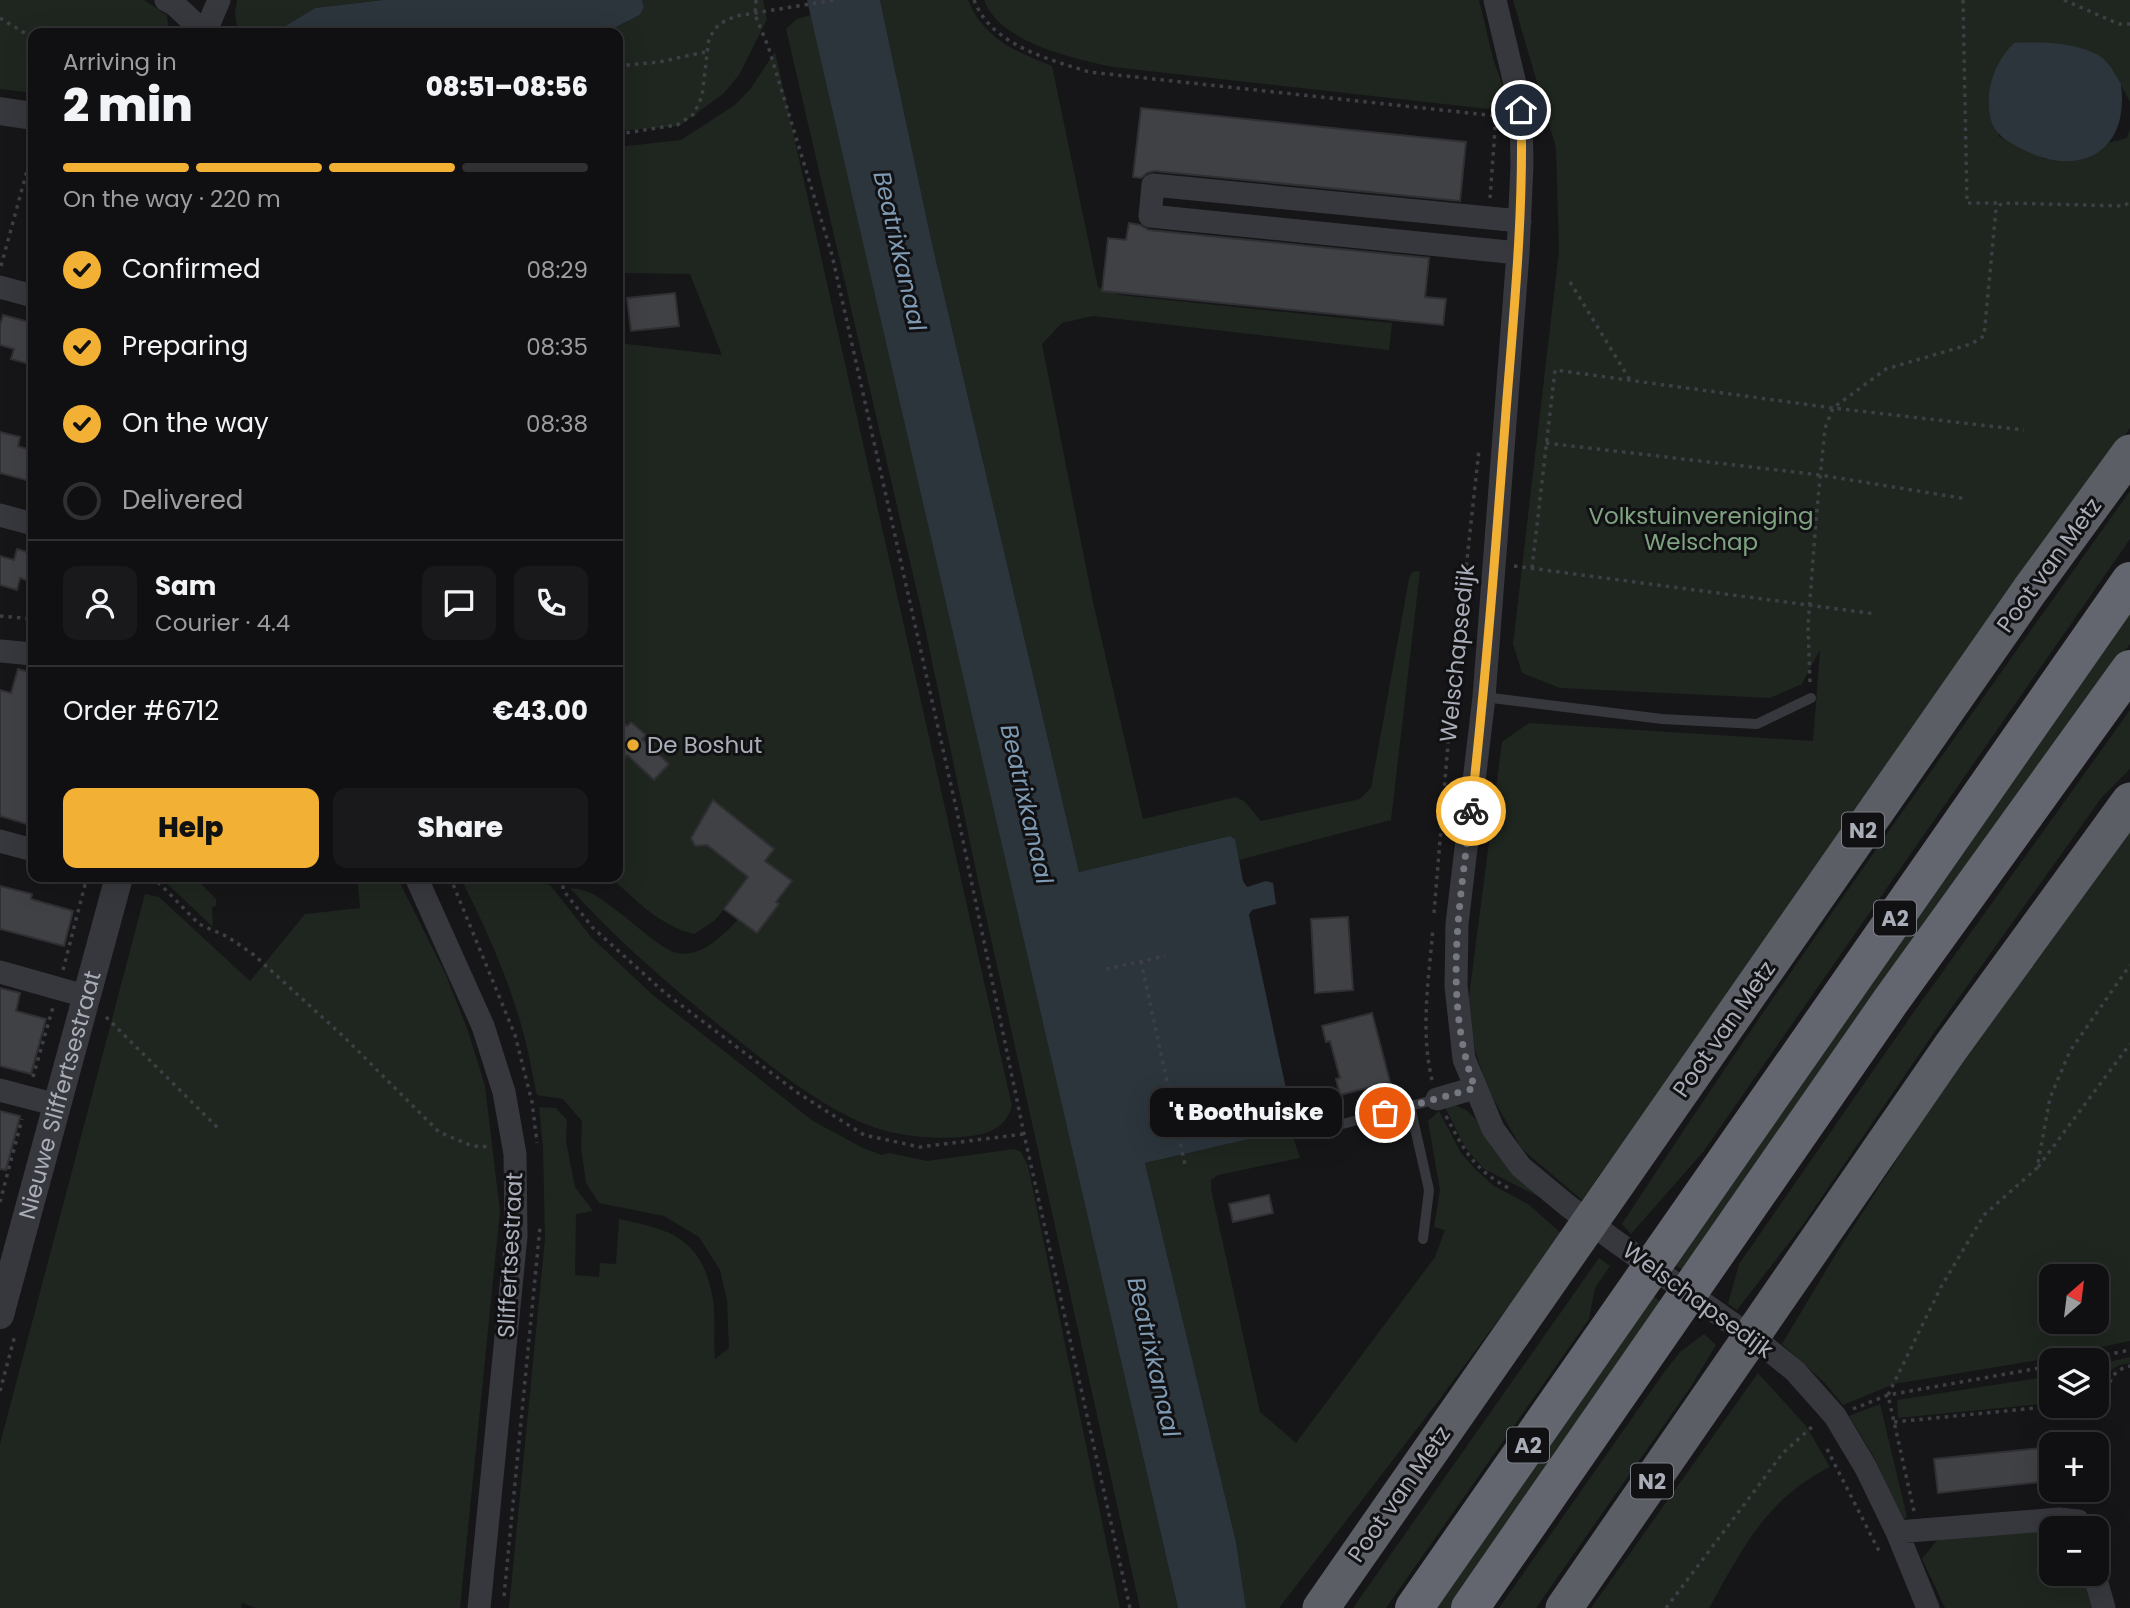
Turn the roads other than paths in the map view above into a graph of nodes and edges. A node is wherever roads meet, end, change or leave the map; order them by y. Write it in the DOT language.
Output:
graph roads {
  1 [pos="166,0"];
  2 [pos="219,0"];
  3 [pos="1495,0"];
  4 [pos="200,28"];
  5 [pos="207,28"];
  6 [pos="0,111"];
  7 [pos="28,115"];
  8 [pos="1520,221"];
  9 [pos="1518,253"];
  10 [pos="0,287"];
  11 [pos="28,295"];
  12 [pos="2130,453"];
  13 [pos="0,515"];
  14 [pos="28,523"];
  15 [pos="2130,581"];
  16 [pos="0,651"];
  17 [pos="28,654"];
  18 [pos="2130,668"];
  19 [pos="1484,697"];
  20 [pos="1811,698"];
  21 [pos="2130,802"];
  22 [pos="0,841"];
  23 [pos="28,849"];
  24 [pos="117,882"];
  25 [pos="418,882"];
  26 [pos="0,972"];
  27 [pos="82,999"];
  28 [pos="1475,1088"];
  29 [pos="0,1090"];
  30 [pos="1437,1099"];
  31 [pos="57,1105"];
  32 [pos="1410,1106"];
  33 [pos="1335,1126"];
  34 [pos="1423,1239"];
  35 [pos="0,1313"];
  36 [pos="2039,1521"];
  37 [pos="1908,1531"];
  38 [pos="2098,1586"];
  39 [pos="479,1608"];
  40 [pos="1321,1608"];
  41 [pos="1414,1608"];
  42 [pos="1469,1608"];
  43 [pos="1564,1608"];
  44 [pos="1928,1608"];
  45 [pos="2104,1608"];
  1 -- 4 [label="street"];
  2 -- 5 [label="street"];
  3 -- 8 [label="street, Welschapsedijk"];
  6 -- 7 [label="street"];
  8 -- 9 [label="street, Welschapsedijk"];
  8 -- 9 [label="street"];
  9 -- 19 [label="street, Welschapsedijk"];
  10 -- 11 [label="street"];
  12 -- 40 [label="highway, Poot van Metz / N2"];
  13 -- 14 [label="street"];
  15 -- 41 [label="highway, A2"];
  16 -- 17 [label="street"];
  18 -- 42 [label="highway, A2"];
  19 -- 20 [label="lane, Welschapsedijk"];
  19 -- 28 [label="street, Welschapsedijk"];
  21 -- 43 [label="highway, N2"];
  22 -- 23 [label="street"];
  24 -- 27 [label="street, Nieuwe Sliffertsestraat"];
  25 -- 39 [label="street, Sliffertsestraat"];
  26 -- 27 [label="street"];
  27 -- 31 [label="street, Nieuwe Sliffertsestraat"];
  28 -- 30 [label="street"];
  28 -- 37 [label="street, Welschapsedijk"];
  29 -- 31 [label="street"];
  30 -- 32 [label="lane"];
  31 -- 35 [label="street, Nieuwe Sliffertsestraat"];
  32 -- 33 [label="lane"];
  32 -- 34 [label="lane"];
  36 -- 37 [label="street"];
  37 -- 44 [label="street, Welschapsedijk"];
  38 -- 45 [label="street"];
}
